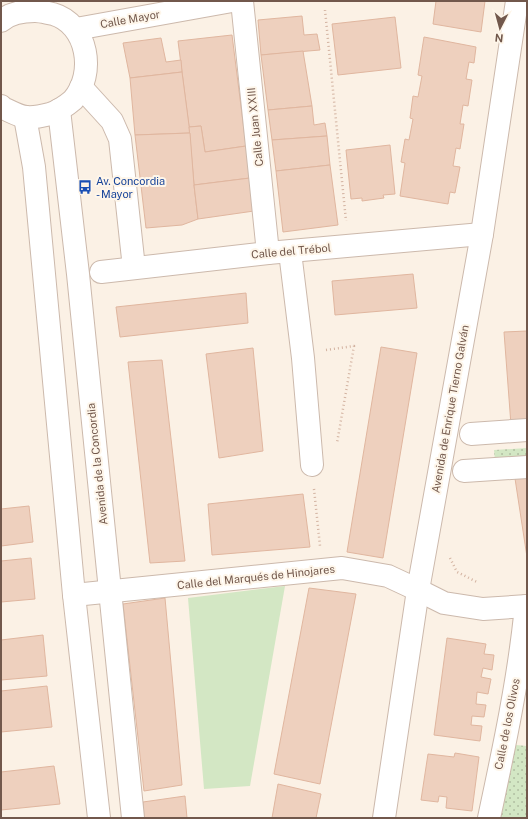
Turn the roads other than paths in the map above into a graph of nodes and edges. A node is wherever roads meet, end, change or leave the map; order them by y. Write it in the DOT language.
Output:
graph roads {
  1 [pos="232,1"];
  2 [pos="242,1"];
  3 [pos="517,1"];
  4 [pos="39,6"];
  5 [pos="2,14"];
  6 [pos="76,29"];
  7 [pos="81,87"];
  8 [pos="1,106"];
  9 [pos="59,110"];
  10 [pos="25,117"];
  11 [pos="482,234"];
  12 [pos="290,252"];
  13 [pos="268,253"];
  14 [pos="134,268"];
  15 [pos="101,272"];
  16 [pos="527,430"];
  17 [pos="471,434"];
  18 [pos="312,465"];
  19 [pos="527,467"];
  20 [pos="464,471"];
  21 [pos="418,590"];
  22 [pos="109,592"];
  23 [pos="74,595"];
  24 [pos="526,606"];
  25 [pos="519,716"];
  26 [pos="99,818"];
  27 [pos="133,818"];
  28 [pos="384,818"];
  29 [pos="489,818"];
  1 -- 6 [label="street, Calle Mayor"];
  2 -- 13 [label="street, Calle Juan XXIII"];
  3 -- 11 [label="street, Avenida de Enrique Tierno Galván"];
  4 -- 5 [label="street"];
  4 -- 6 [label="street"];
  6 -- 7 [label="street"];
  7 -- 9 [label="street"];
  7 -- 14 [label="street"];
  8 -- 10 [label="street"];
  9 -- 10 [label="street"];
  9 -- 22 [label="street, Avenida de la Concordia"];
  10 -- 23 [label="street"];
  11 -- 12 [label="street, Calle del Trébol"];
  11 -- 21 [label="street, Avenida de Enrique Tierno Galván"];
  12 -- 13 [label="street, Calle del Trébol"];
  12 -- 18 [label="street"];
  13 -- 14 [label="street, Calle del Trébol"];
  14 -- 15 [label="street, Calle del Trébol"];
  16 -- 17 [label="street"];
  19 -- 20 [label="street"];
  21 -- 22 [label="street, Calle del Marqués de Hinojares"];
  21 -- 24 [label="street, Calle del Marqués de Hinojares"];
  21 -- 28 [label="street, Avenida de Enrique Tierno Galván"];
  22 -- 23 [label="street, Calle del Marqués de Hinojares"];
  22 -- 27 [label="street, Avenida de la Concordia"];
  23 -- 26 [label="street"];
  24 -- 25 [label="street, Calle de los Olivos"];
  25 -- 29 [label="street, Calle de los Olivos"];
}
